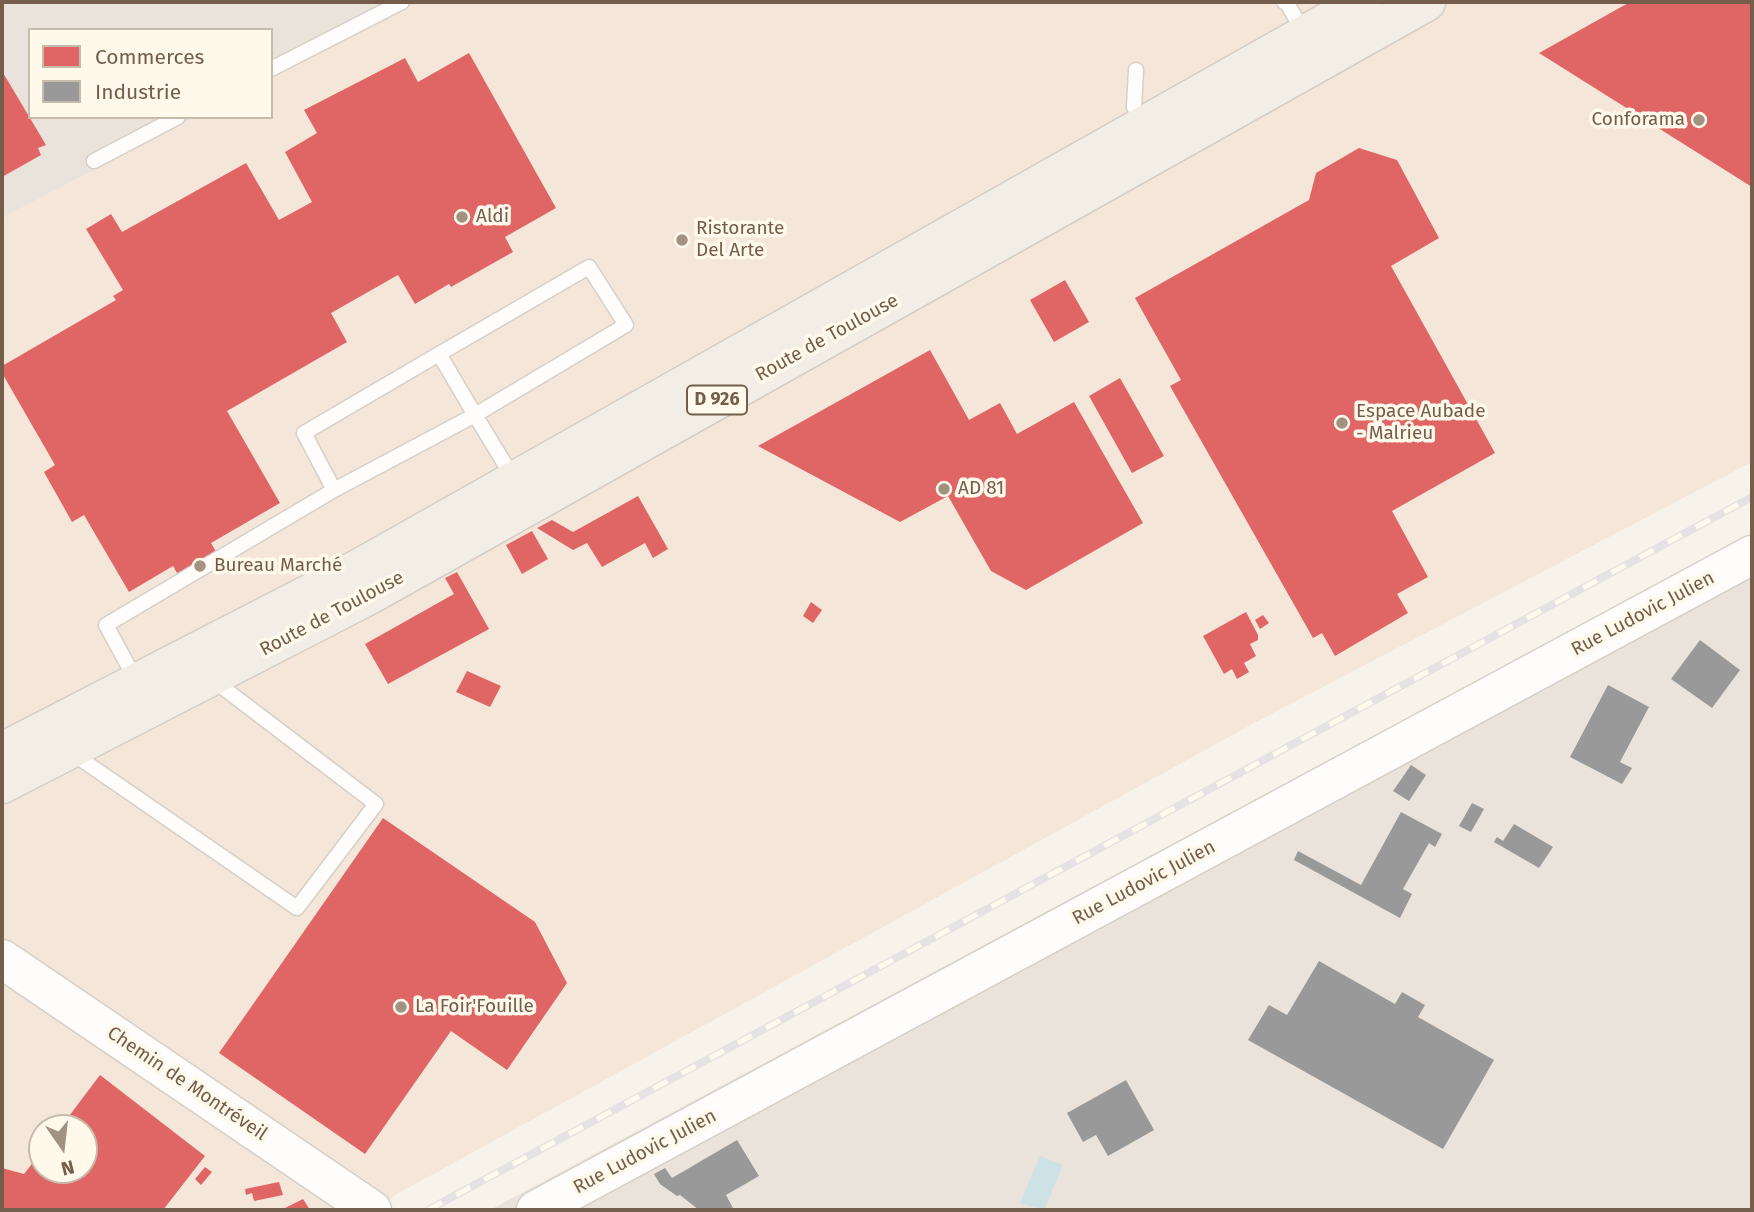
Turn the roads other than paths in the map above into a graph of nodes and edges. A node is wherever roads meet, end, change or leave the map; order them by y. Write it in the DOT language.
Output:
graph roads {
  1 [pos="401,2"];
  2 [pos="1284,2"];
  3 [pos="1363,2"];
  4 [pos="1426,2"];
  5 [pos="1312,48"];
  6 [pos="273,68"];
  7 [pos="1136,70"];
  8 [pos="174,119"];
  9 [pos="1151,139"];
  10 [pos="94,161"];
  11 [pos="439,354"];
  12 [pos="475,415"];
  13 [pos="515,480"];
  14 [pos="334,491"];
  15 [pos="1752,555"];
  16 [pos="211,678"];
  17 [pos="137,682"];
  18 [pos="68,751"];
  19 [pos="2,752"];
  20 [pos="2,785"];
  21 [pos="2,959"];
  22 [pos="372,1210"];
  23 [pos="536,1210"];
  1 -- 6 [label="lane"];
  2 -- 5 [label="lane"];
  3 -- 5 [label="main road, D 926"];
  4 -- 5 [label="main road, Route de Toulouse / D 926"];
  5 -- 9 [label="main road, Route de Toulouse / D 926"];
  7 -- 9 [label="lane"];
  8 -- 10 [label="lane"];
  9 -- 13 [label="main road, D 926"];
  9 -- 16 [label="main road, Route de Toulouse / D 926"];
  11 -- 12 [label="lane"];
  11 -- 12 [label="lane"];
  11 -- 14 [label="lane"];
  12 -- 13 [label="lane"];
  12 -- 14 [label="lane"];
  13 -- 17 [label="main road, D 926"];
  14 -- 17 [label="lane"];
  15 -- 23 [label="main road, Rue Ludovic Julien"];
  16 -- 18 [label="main road, Route de Toulouse / D 926"];
  16 -- 18 [label="lane"];
  17 -- 19 [label="main road, D 926"];
  18 -- 20 [label="main road, Route de Toulouse / D 926"];
  21 -- 22 [label="main road, Chemin de Montréveil"];
}
